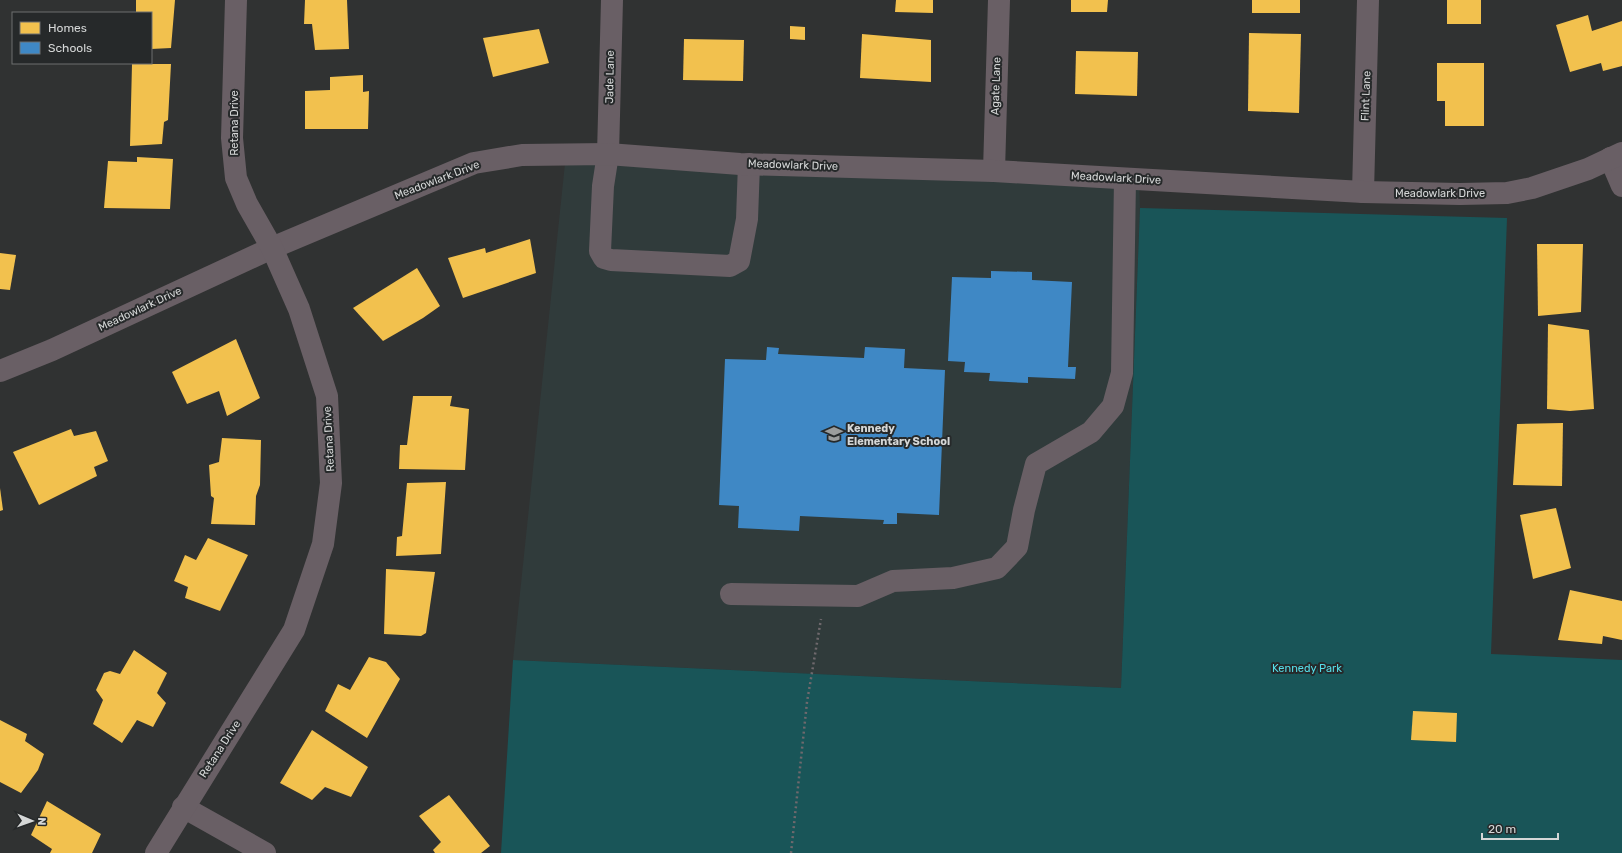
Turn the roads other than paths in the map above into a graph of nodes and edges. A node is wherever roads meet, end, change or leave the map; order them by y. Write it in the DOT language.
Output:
graph roads {
  1 [pos="236,0"];
  2 [pos="612,0"];
  3 [pos="999,0"];
  4 [pos="1368,0"];
  5 [pos="608,154"];
  6 [pos="1616,156"];
  7 [pos="749,164"];
  8 [pos="994,172"];
  9 [pos="1125,179"];
  10 [pos="1622,186"];
  11 [pos="1363,192"];
  12 [pos="272,248"];
  13 [pos="0,371"];
  14 [pos="730,594"];
  15 [pos="183,807"];
  16 [pos="156,853"];
  17 [pos="265,853"];
  1 -- 12 [label="street, Retana Drive"];
  2 -- 5 [label="street, Jade Lane"];
  3 -- 8 [label="street, Agate Lane"];
  4 -- 11 [label="street, Flint Lane"];
  5 -- 7 [label="street, Meadowlark Drive"];
  5 -- 7 [label="street, Jade Lane"];
  5 -- 12 [label="street, Meadowlark Drive"];
  6 -- 10 [label="street"];
  6 -- 11 [label="street, Meadowlark Drive"];
  7 -- 8 [label="street, Meadowlark Drive"];
  8 -- 9 [label="street, Meadowlark Drive"];
  9 -- 11 [label="street, Meadowlark Drive"];
  9 -- 14 [label="street"];
  12 -- 13 [label="street, Meadowlark Drive"];
  12 -- 15 [label="street, Retana Drive"];
  15 -- 16 [label="street, Retana Drive"];
  15 -- 17 [label="street"];
}
